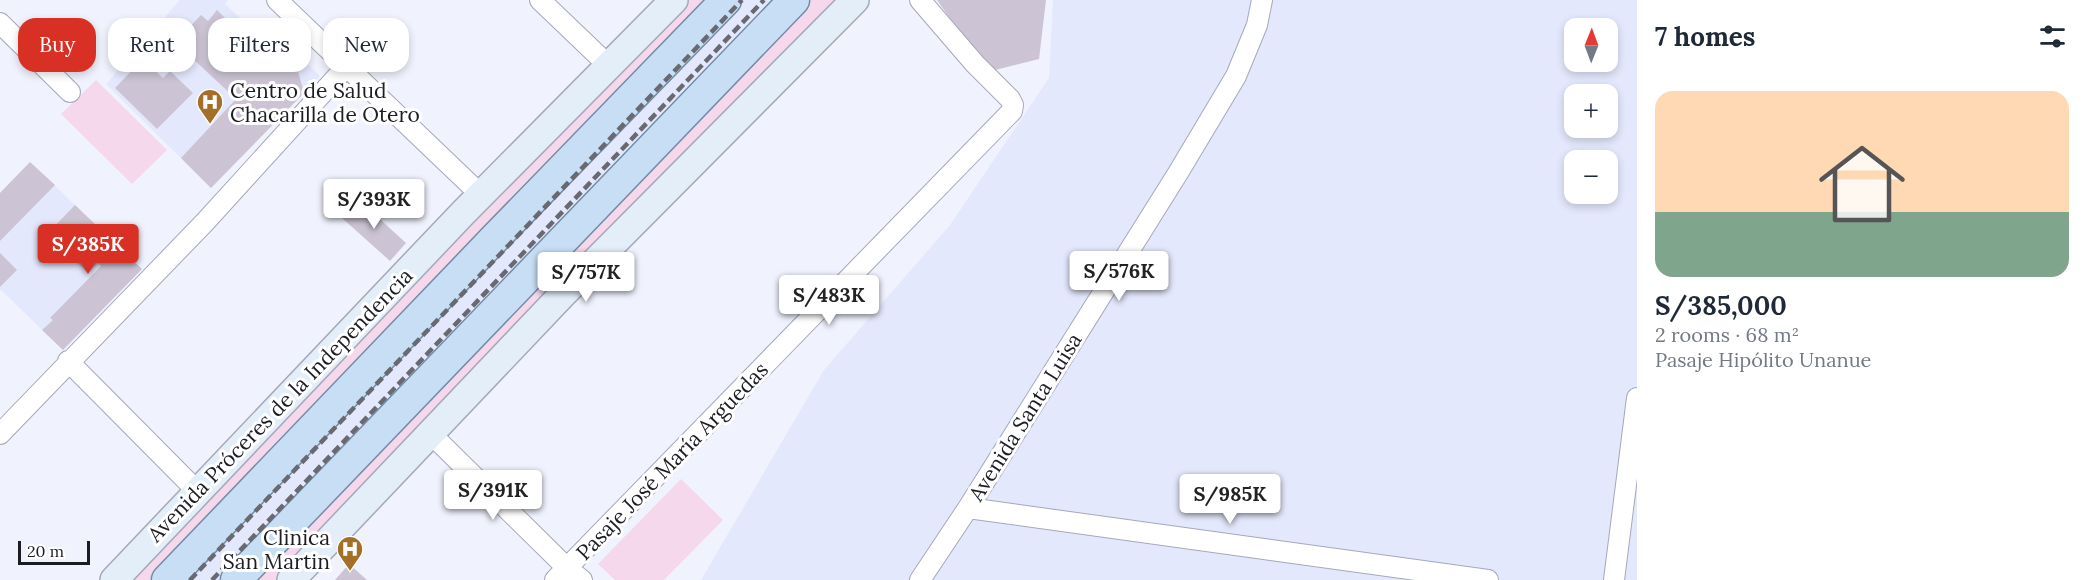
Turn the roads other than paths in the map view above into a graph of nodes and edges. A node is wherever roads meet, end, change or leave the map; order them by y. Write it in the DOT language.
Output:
graph roads {
  1 [pos="277,0"];
  2 [pos="540,0"];
  3 [pos="674,0"];
  4 [pos="726,0"];
  5 [pos="794,0"];
  6 [pos="855,0"];
  7 [pos="920,0"];
  8 [pos="1262,0"];
  9 [pos="0,23"];
  10 [pos="323,43"];
  11 [pos="610,67"];
  12 [pos="342,72"];
  13 [pos="353,72"];
  14 [pos="70,92"];
  15 [pos="481,195"];
  16 [pos="68,361"];
  17 [pos="1637,398"];
  18 [pos="0,434"];
  19 [pos="431,434"];
  20 [pos="198,492"];
  21 [pos="968,508"];
  22 [pos="568,576"];
  23 [pos="114,580"];
  24 [pos="167,580"];
  25 [pos="236,580"];
  26 [pos="291,580"];
  27 [pos="920,580"];
  28 [pos="1488,580"];
  29 [pos="1614,580"];
  1 -- 10 [label="street"];
  2 -- 11 [label="street"];
  3 -- 11 [label="main road, Avenida Próceres de la Independencia"];
  4 -- 24 [label="main road, Avenida Próceres de la Independencia"];
  5 -- 25 [label="main road"];
  6 -- 19 [label="main road"];
  7 -- 22 [label="street, Pasaje José María Arguedas"];
  8 -- 21 [label="street, Avenida Santa Luisa"];
  9 -- 14 [label="street"];
  11 -- 15 [label="main road, Avenida Próceres de la Independencia"];
  12 -- 16 [label="street"];
  13 -- 15 [label="street"];
  15 -- 20 [label="main road, Avenida Próceres de la Independencia"];
  16 -- 18 [label="street"];
  16 -- 20 [label="street"];
  17 -- 29 [label="street"];
  19 -- 22 [label="street"];
  19 -- 26 [label="main road"];
  20 -- 23 [label="main road, Avenida Próceres de la Independencia"];
  21 -- 27 [label="street, Avenida Santa Luisa"];
  21 -- 28 [label="street"];
}
